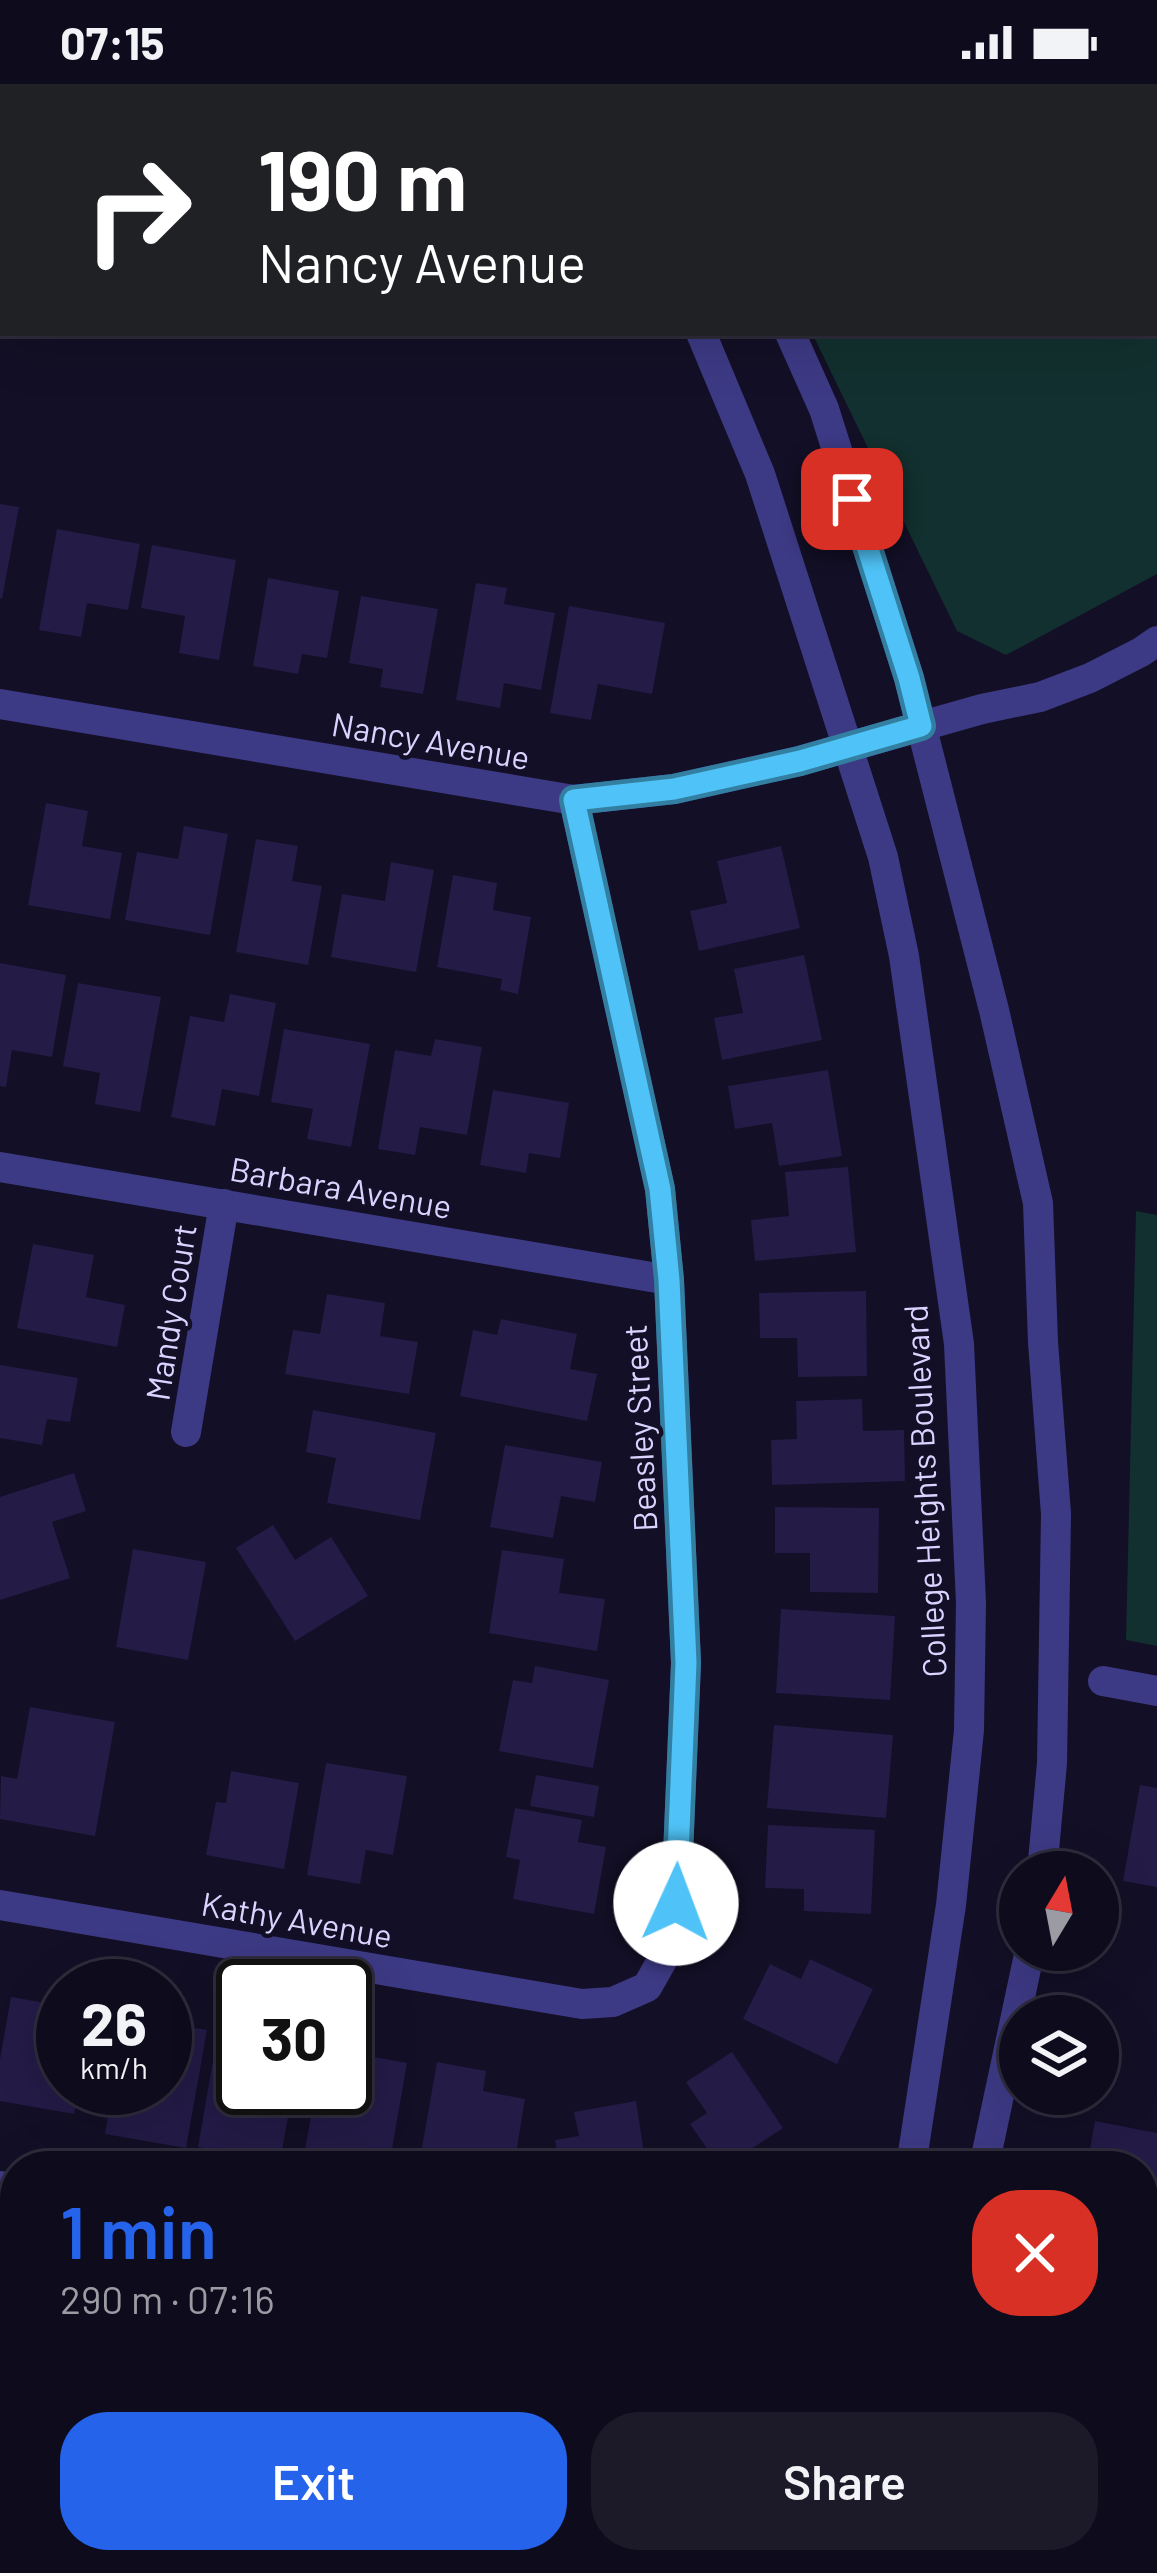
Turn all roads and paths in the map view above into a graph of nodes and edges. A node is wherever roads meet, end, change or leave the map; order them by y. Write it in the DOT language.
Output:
graph roads {
  1 [pos="702,336"];
  2 [pos="791,336"];
  3 [pos="1157,641"];
  4 [pos="0,704"];
  5 [pos="921,726"];
  6 [pos="848,748"];
  7 [pos="574,800"];
  8 [pos="0,1167"];
  9 [pos="224,1204"];
  10 [pos="669,1280"];
  11 [pos="186,1432"];
  12 [pos="1102,1681"];
  13 [pos="1157,1691"];
  14 [pos="1044,1851"];
  15 [pos="0,1905"];
  16 [pos="1026,1971"];
  17 [pos="582,2004"];
  18 [pos="913,2151"];
  19 [pos="987,2151"];
  1 -- 6 [label="street, College Heights Boulevard"];
  2 -- 5 [label="street"];
  3 -- 5 [label="street"];
  4 -- 7 [label="street, Nancy Avenue"];
  5 -- 6 [label="street"];
  5 -- 14 [label="street"];
  6 -- 7 [label="street, Nancy Avenue"];
  6 -- 18 [label="street, College Heights Boulevard"];
  7 -- 10 [label="street, Beasley Street"];
  8 -- 9 [label="street, Barbara Avenue"];
  9 -- 10 [label="street, Barbara Avenue"];
  9 -- 11 [label="street, Mandy Court"];
  10 -- 17 [label="street, Beasley Street"];
  12 -- 13 [label="street"];
  15 -- 17 [label="street, Kathy Avenue"];
  16 -- 19 [label="street"];
}
